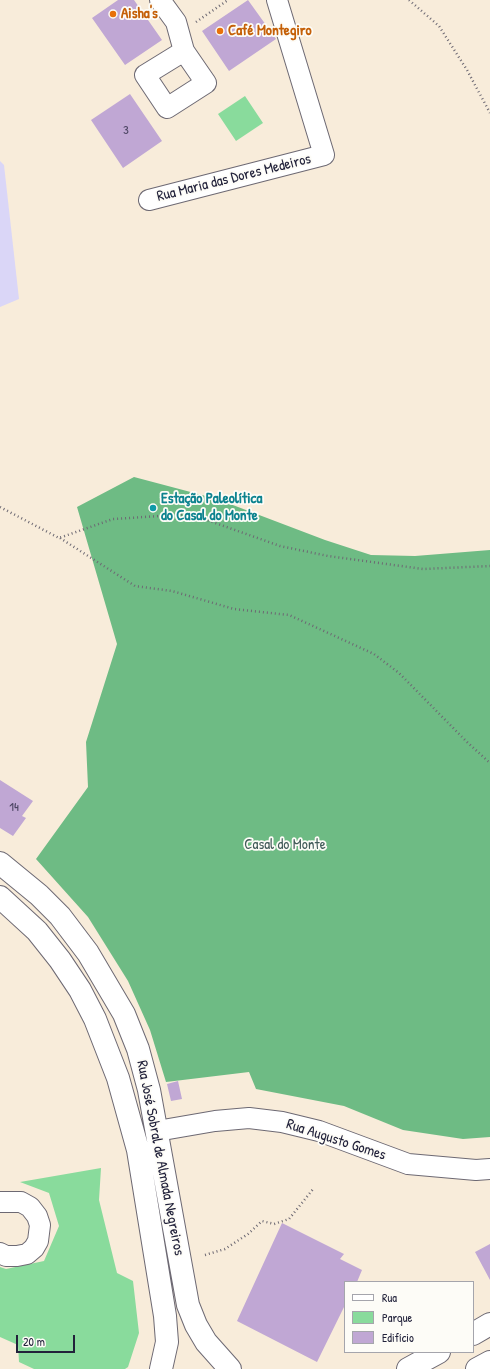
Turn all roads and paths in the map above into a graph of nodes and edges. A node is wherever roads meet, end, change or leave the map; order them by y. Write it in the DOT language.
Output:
graph roads {
  1 [pos="160,0"];
  2 [pos="228,0"];
  3 [pos="277,0"];
  4 [pos="409,0"];
  5 [pos="182,42"];
  6 [pos="490,114"];
  7 [pos="150,200"];
  8 [pos="0,507"];
  9 [pos="60,538"];
  10 [pos="490,566"];
  11 [pos="490,763"];
  12 [pos="0,863"];
  13 [pos="0,897"];
  14 [pos="158,1131"];
  15 [pos="490,1169"];
  16 [pos="314,1188"];
  17 [pos="0,1202"];
  18 [pos="0,1253"];
  19 [pos="205,1255"];
  20 [pos="490,1324"];
  21 [pos="474,1333"];
  22 [pos="438,1353"];
  23 [pos="490,1362"];
  24 [pos="161,1369"];
  25 [pos="230,1369"];
  26 [pos="408,1369"];
  27 [pos="478,1369"];
  1 -- 5 [label="street"];
  2 -- 5 [label="path"];
  3 -- 7 [label="street, Rua Maria das Dores Medeiros"];
  4 -- 6 [label="path"];
  8 -- 9 [label="path"];
  9 -- 10 [label="path"];
  9 -- 11 [label="path"];
  12 -- 14 [label="street, Rua José Sobral de Almada Negreiros"];
  13 -- 24 [label="street, Rua José Sobral de Almada Negreiros"];
  14 -- 15 [label="street, Rua Augusto Gomes"];
  14 -- 25 [label="street, Rua José Sobral de Almada Negreiros"];
  16 -- 19 [label="path"];
  17 -- 18 [label="street"];
  20 -- 21 [label="street"];
  22 -- 26 [label="street"];
  23 -- 27 [label="street"];
}
